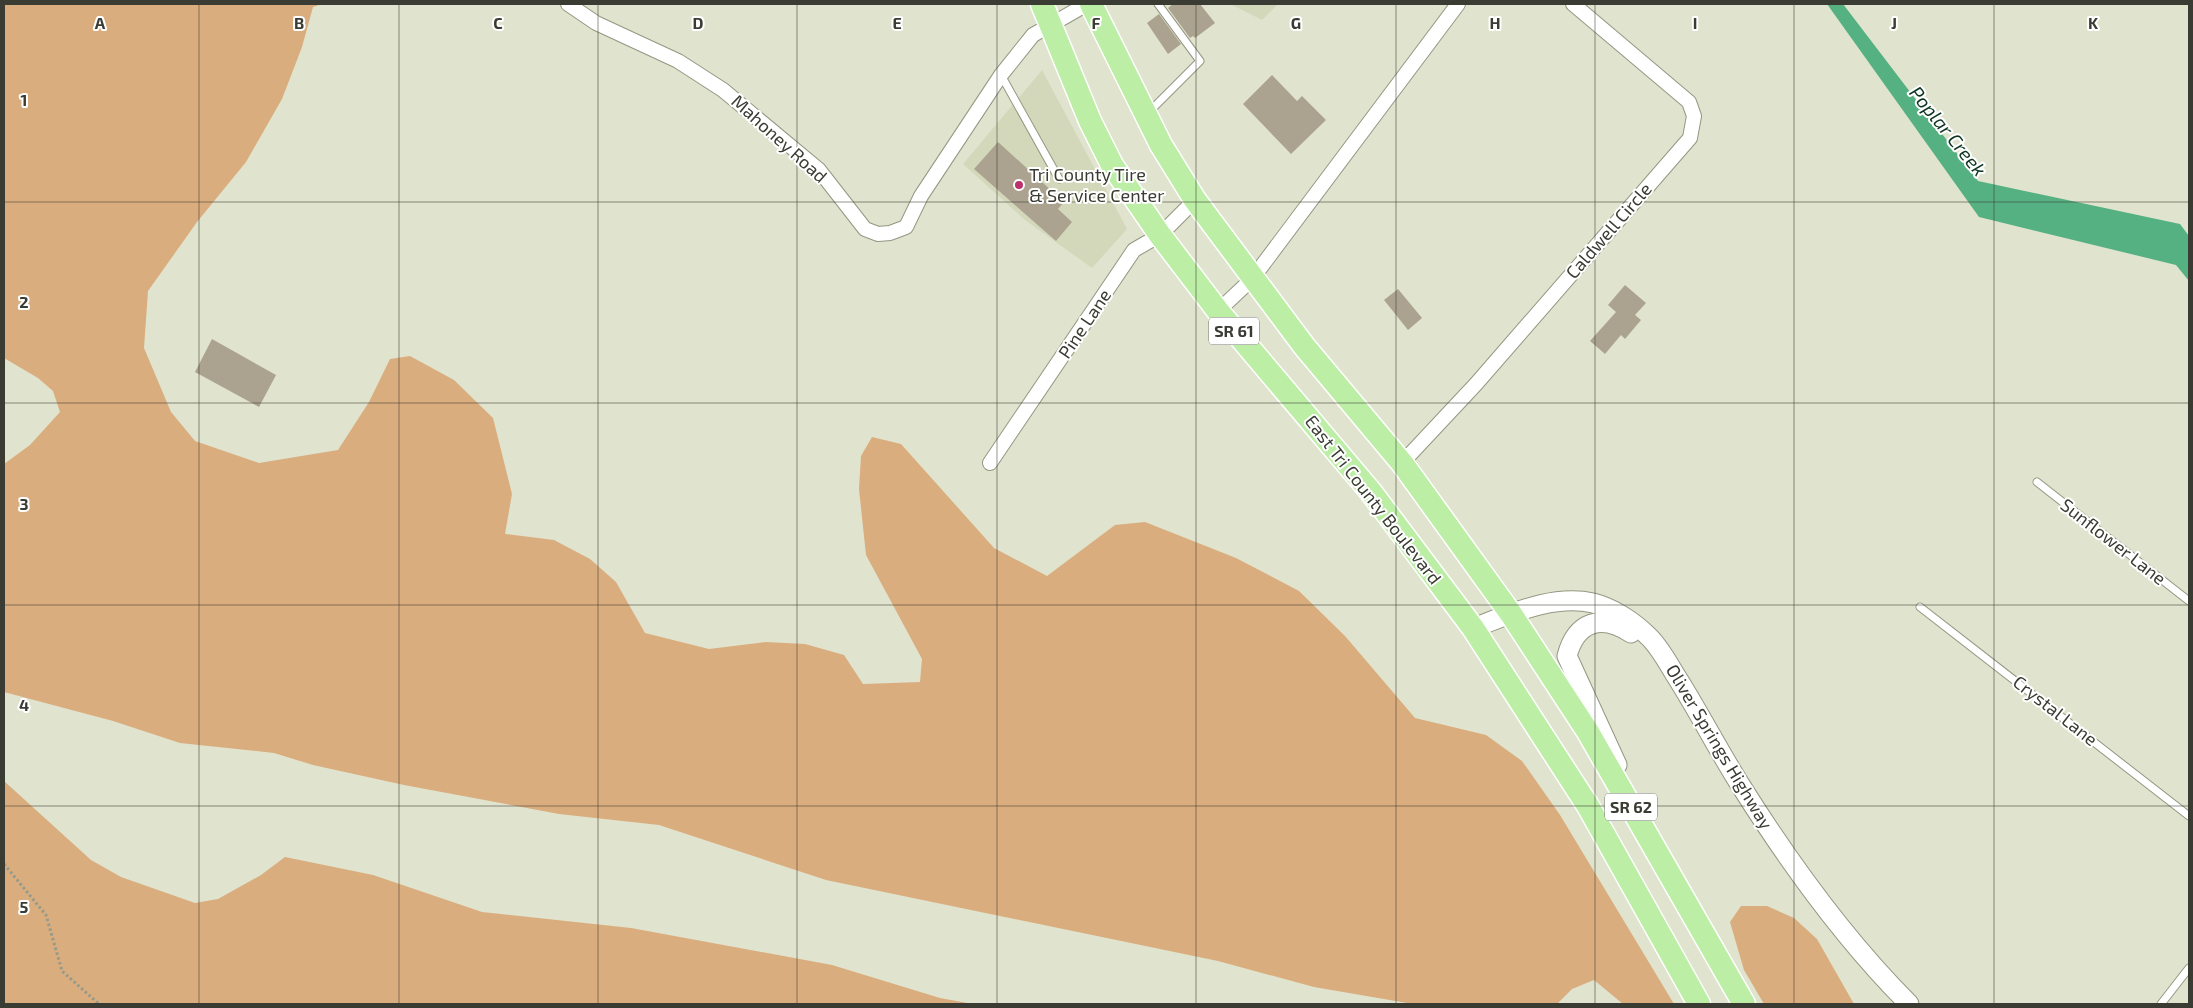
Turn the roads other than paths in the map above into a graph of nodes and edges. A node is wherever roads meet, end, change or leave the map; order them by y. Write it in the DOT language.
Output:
graph roads {
  1 [pos="568,4"];
  2 [pos="1042,4"];
  3 [pos="1087,4"];
  4 [pos="1092,4"];
  5 [pos="1158,4"];
  6 [pos="1458,4"];
  7 [pos="1574,4"];
  8 [pos="1050,26"];
  9 [pos="1001,75"];
  10 [pos="1146,116"];
  11 [pos="1058,178"];
  12 [pos="1195,200"];
  13 [pos="1160,235"];
  14 [pos="1252,278"];
  15 [pos="1218,311"];
  16 [pos="990,463"];
  17 [pos="1402,464"];
  18 [pos="2037,482"];
  19 [pos="2189,601"];
  20 [pos="1920,607"];
  21 [pos="1511,614"];
  22 [pos="1473,628"];
  23 [pos="1683,687"];
  24 [pos="2189,816"];
  25 [pos="1658,853"];
  26 [pos="2189,968"];
  27 [pos="1699,1004"];
  28 [pos="1744,1004"];
  29 [pos="1909,1004"];
  30 [pos="2161,1004"];
  1 -- 9 [label="street, Mahoney Road"];
  2 -- 8 [label="highway, East Tri County Boulevard / SR 61"];
  3 -- 8 [label="street, Mahoney Road"];
  4 -- 10 [label="highway, SR 61"];
  5 -- 10 [label="lane"];
  6 -- 14 [label="street"];
  7 -- 17 [label="street, Caldwell Circle"];
  8 -- 9 [label="street, Mahoney Road"];
  8 -- 13 [label="highway, East Tri County Boulevard / SR 61"];
  9 -- 11 [label="lane"];
  10 -- 12 [label="highway, SR 61"];
  12 -- 13 [label="street, Pine Lane"];
  12 -- 14 [label="highway, SR 61"];
  13 -- 15 [label="highway, East Tri County Boulevard / SR 61"];
  13 -- 16 [label="street, Pine Lane"];
  14 -- 15 [label="street"];
  14 -- 17 [label="highway, SR 61"];
  15 -- 22 [label="highway, East Tri County Boulevard / SR 61"];
  17 -- 21 [label="highway, SR 61"];
  18 -- 19 [label="lane, Sunflower Lane"];
  20 -- 24 [label="lane, Crystal Lane"];
  21 -- 22 [label="main road, Oliver Springs Highway"];
  21 -- 23 [label="main road, Oliver Springs Highway"];
  21 -- 25 [label="highway, SR 62"];
  22 -- 27 [label="highway, East Tri County Boulevard / SR 62"];
  23 -- 25 [label="main road"];
  23 -- 29 [label="main road, Oliver Springs Highway"];
  25 -- 28 [label="highway, SR 62"];
  26 -- 30 [label="lane"];
}
